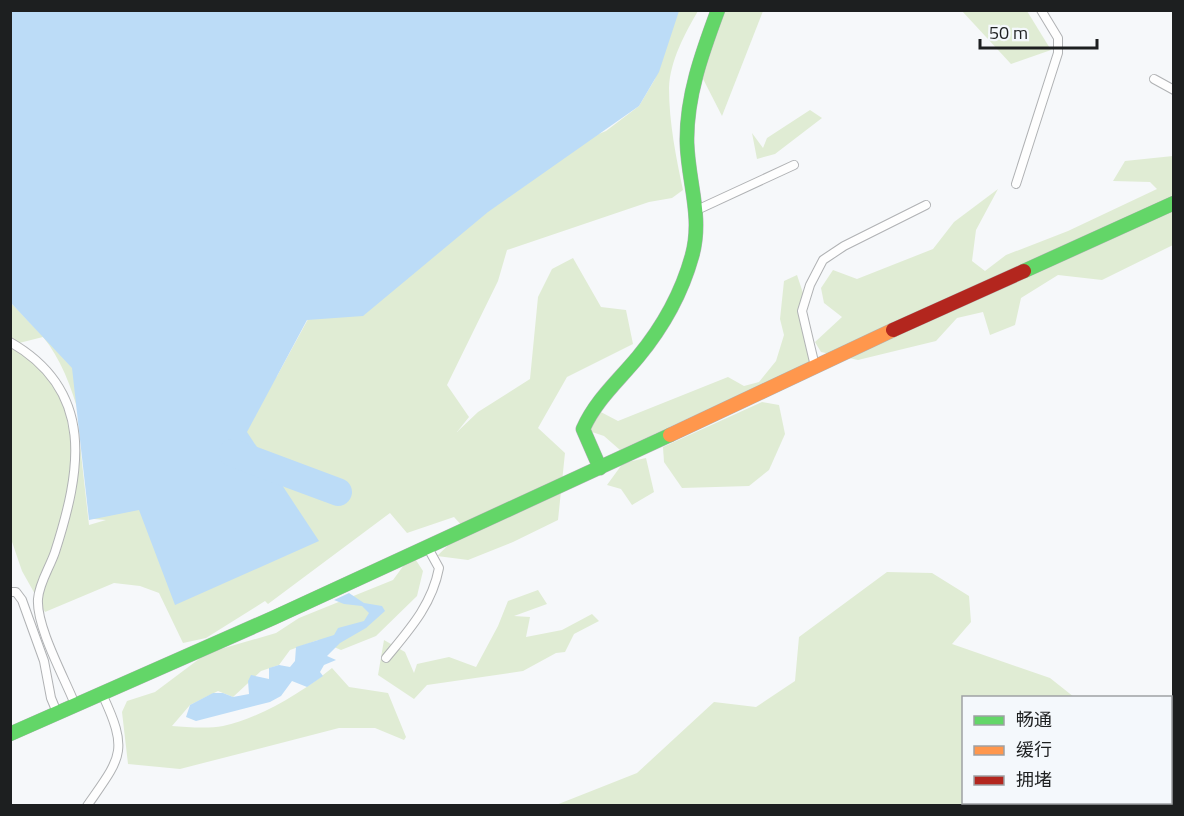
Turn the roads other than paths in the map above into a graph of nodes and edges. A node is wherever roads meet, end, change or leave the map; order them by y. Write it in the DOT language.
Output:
graph roads {
  1 [pos="718,10"];
  2 [pos="1041,10"];
  3 [pos="1154,80"];
  4 [pos="1173,90"];
  5 [pos="794,165"];
  6 [pos="1016,184"];
  7 [pos="1173,203"];
  8 [pos="926,205"];
  9 [pos="698,209"];
  10 [pos="10,342"];
  11 [pos="815,365"];
  12 [pos="600,468"];
  13 [pos="427,546"];
  14 [pos="10,592"];
  15 [pos="386,658"];
  16 [pos="102,692"];
  17 [pos="76,706"];
  18 [pos="57,714"];
  19 [pos="10,734"];
  20 [pos="87,806"];
  1 -- 9 [label="main road"];
  2 -- 6 [label="lane"];
  3 -- 4 [label="lane"];
  5 -- 9 [label="lane"];
  7 -- 11 [label="main road"];
  8 -- 11 [label="lane"];
  9 -- 12 [label="main road"];
  10 -- 17 [label="lane"];
  11 -- 12 [label="main road"];
  12 -- 13 [label="main road"];
  13 -- 15 [label="lane"];
  13 -- 16 [label="main road"];
  14 -- 18 [label="lane"];
  16 -- 17 [label="main road"];
  16 -- 20 [label="lane"];
  17 -- 18 [label="main road"];
  18 -- 19 [label="main road"];
}
